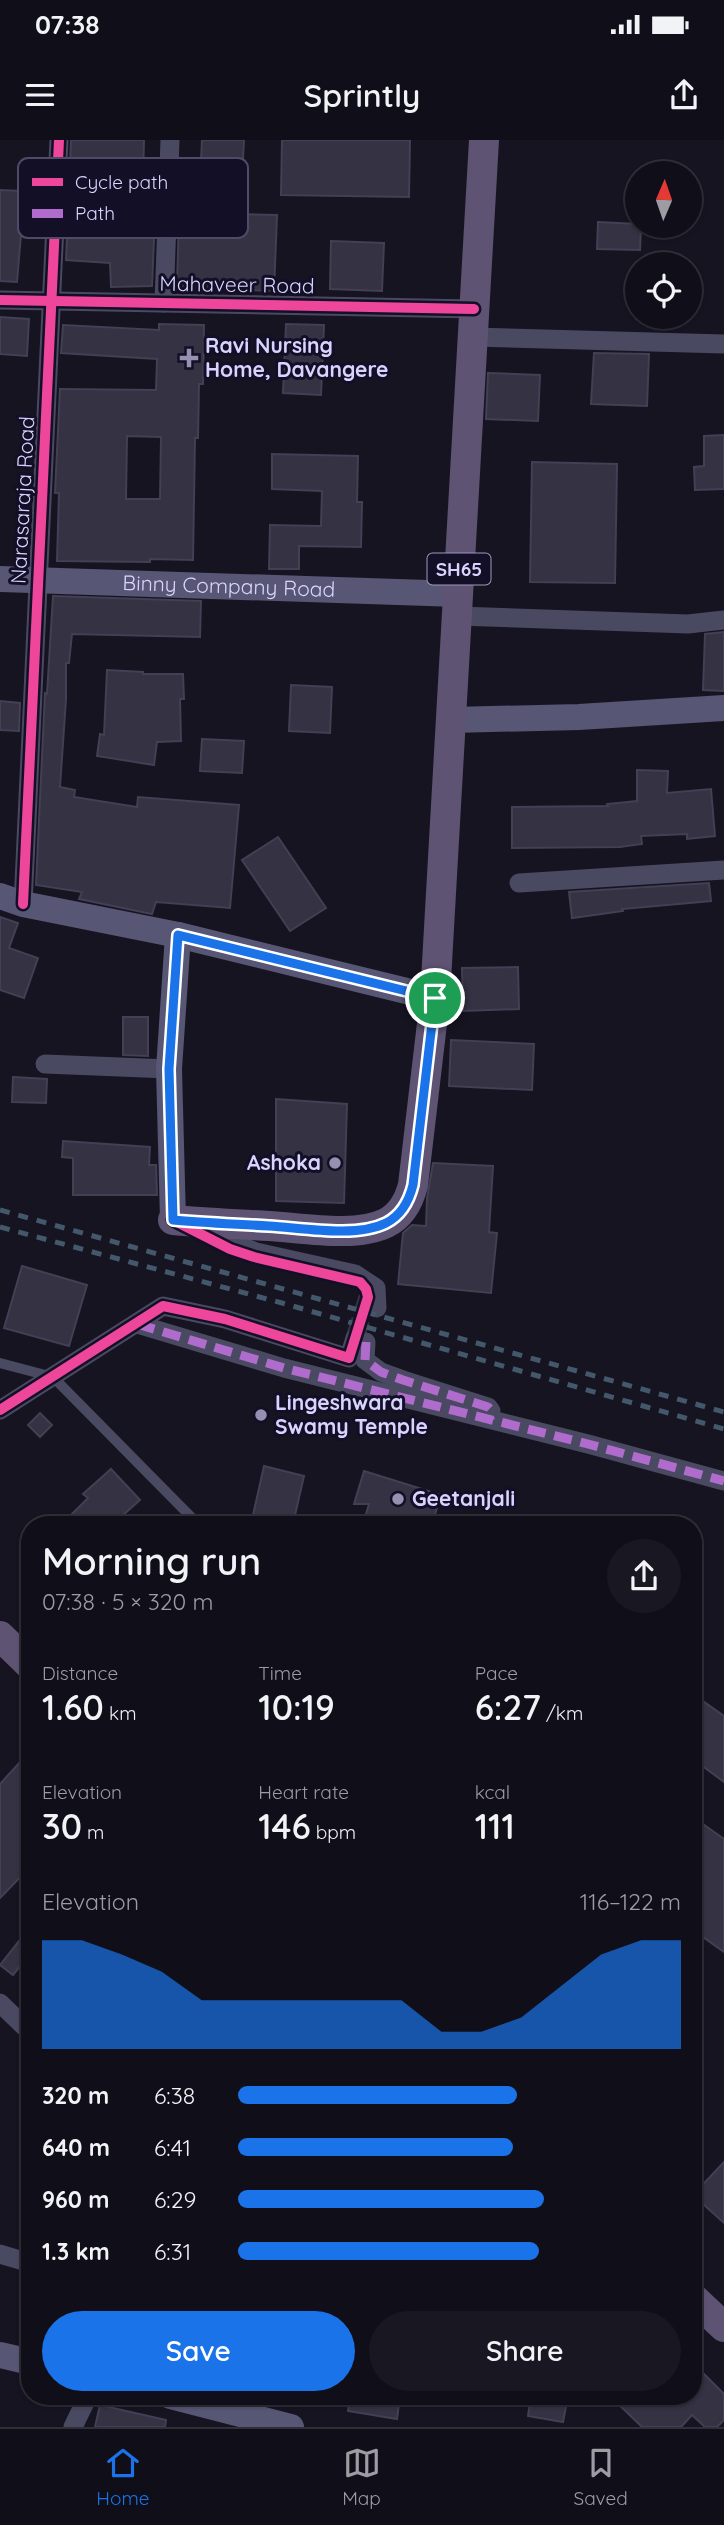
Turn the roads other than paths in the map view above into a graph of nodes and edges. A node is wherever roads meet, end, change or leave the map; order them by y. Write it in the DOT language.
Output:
graph roads {
  1 [pos="58,140"];
  2 [pos="170,140"];
  3 [pos="484,140"];
  4 [pos="57,158"];
  5 [pos="169,158"];
  6 [pos="54,238"];
  7 [pos="166,238"];
  8 [pos="0,300"];
  9 [pos="51,301"];
  10 [pos="164,303"];
  11 [pos="473,323"];
  12 [pos="724,344"];
  13 [pos="0,579"];
  14 [pos="38,580"];
  15 [pos="457,605"];
  16 [pos="724,620"];
  17 [pos="724,708"];
  18 [pos="451,720"];
  19 [pos="724,870"];
  20 [pos="519,883"];
  21 [pos="12,900"];
  22 [pos="178,935"];
  23 [pos="435,998"];
  24 [pos="45,1064"];
  25 [pos="169,1069"];
  26 [pos="176,1220"];
  27 [pos="372,1302"];
  28 [pos="138,1324"];
  29 [pos="0,1363"];
  30 [pos="53,1377"];
  31 [pos="0,1410"];
  32 [pos="489,1419"];
  33 [pos="724,1481"];
  34 [pos="190,1516"];
  35 [pos="0,1636"];
  36 [pos="21,1656"];
  37 [pos="0,2003"];
  38 [pos="21,2023"];
  39 [pos="0,2254"];
  40 [pos="21,2260"];
  41 [pos="702,2306"];
  42 [pos="724,2327"];
  43 [pos="0,2355"];
  44 [pos="21,2360"];
  45 [pos="84,2405"];
  46 [pos="205,2405"];
  47 [pos="73,2427"];
  48 [pos="290,2427"];
  1 -- 4 [label="street, Narasaraja Road"];
  2 -- 5 [label="street"];
  3 -- 11 [label="main road, SH65"];
  6 -- 9 [label="street, Narasaraja Road"];
  7 -- 10 [label="street"];
  8 -- 9 [label="street, Mahaveer Road"];
  9 -- 10 [label="street, Mahaveer Road"];
  9 -- 14 [label="street, Narasaraja Road"];
  10 -- 11 [label="street, Mahaveer Road"];
  11 -- 12 [label="street, Mahaveer Road"];
  11 -- 15 [label="main road, SH65"];
  13 -- 14 [label="main road, Binny Company Road"];
  14 -- 15 [label="main road, Binny Company Road"];
  14 -- 21 [label="street, Narasaraja Road"];
  15 -- 16 [label="street"];
  15 -- 18 [label="main road, SH65"];
  17 -- 18 [label="main road"];
  18 -- 23 [label="main road, SH65"];
  19 -- 20 [label="street"];
  21 -- 22 [label="main road"];
  22 -- 23 [label="main road"];
  22 -- 25 [label="main road"];
  23 -- 26 [label="main road"];
  24 -- 25 [label="street"];
  25 -- 26 [label="main road"];
  26 -- 27 [label="street"];
  28 -- 30 [label="street"];
  28 -- 32 [label="street"];
  28 -- 32 [label="street"];
  29 -- 30 [label="lane"];
  30 -- 31 [label="street"];
  30 -- 34 [label="lane"];
  32 -- 33 [label="street"];
  35 -- 36 [label="main road"];
  37 -- 38 [label="street"];
  39 -- 40 [label="street"];
  41 -- 42 [label="main road"];
  43 -- 44 [label="main road"];
  45 -- 47 [label="street"];
  46 -- 48 [label="main road"];
}
